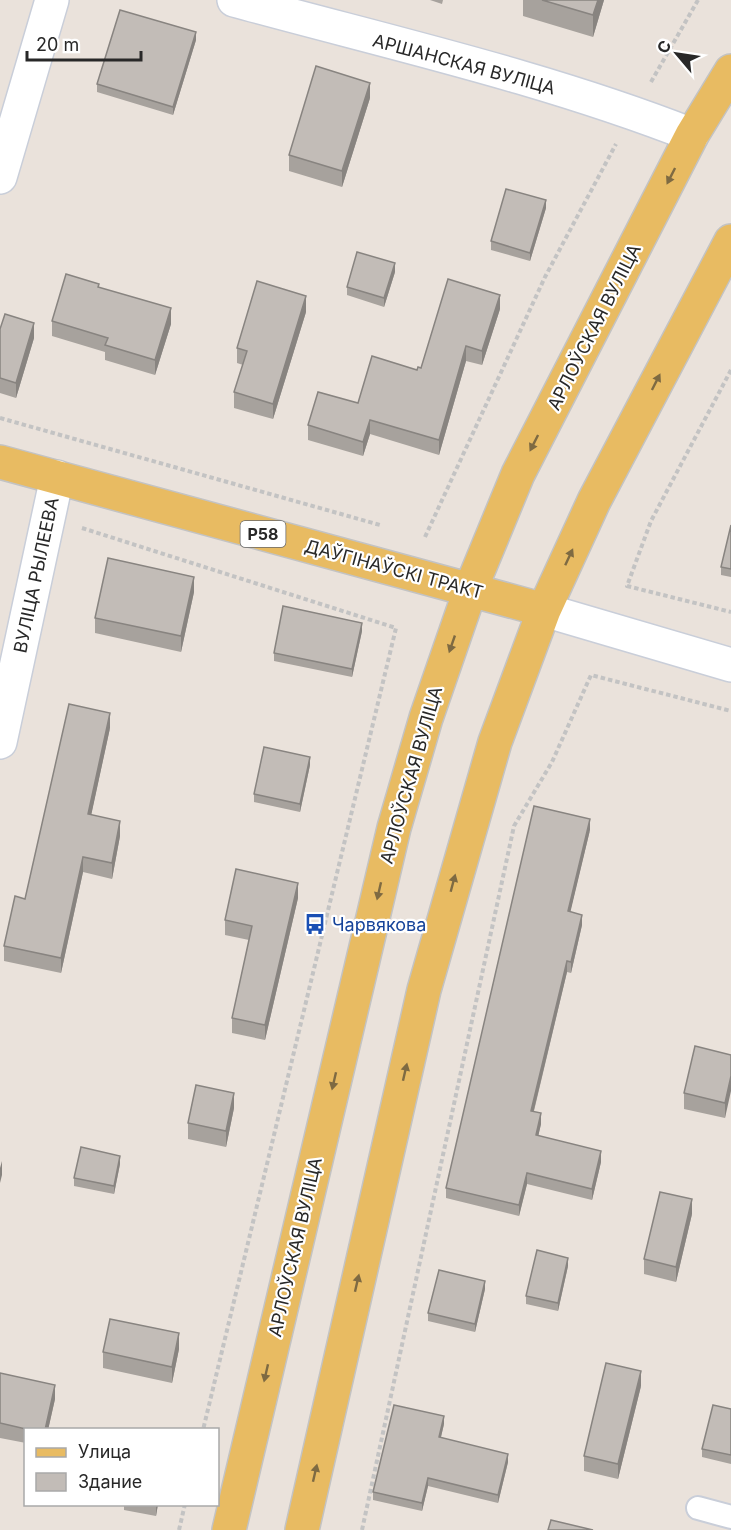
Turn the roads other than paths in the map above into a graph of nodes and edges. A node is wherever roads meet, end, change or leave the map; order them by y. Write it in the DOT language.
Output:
graph roads {
  1 [pos="52,0"];
  2 [pos="234,0"];
  3 [pos="731,70"];
  4 [pos="692,135"];
  5 [pos="0,177"];
  6 [pos="731,242"];
  7 [pos="0,462"];
  8 [pos="57,477"];
  9 [pos="471,588"];
  10 [pos="544,610"];
  11 [pos="731,665"];
  12 [pos="0,742"];
  13 [pos="698,1508"];
  14 [pos="731,1517"];
  15 [pos="229,1530"];
  16 [pos="302,1530"];
  1 -- 5 [label="street"];
  2 -- 4 [label="street, АРШАНСКАЯ ВУЛІЦА"];
  3 -- 4 [label="main road, АРЛОЎСКАЯ ВУЛІЦА"];
  4 -- 9 [label="main road, АРЛОЎСКАЯ ВУЛІЦА, one-way"];
  10 -- 6 [label="main road, one-way"];
  7 -- 8 [label="main road, ДАЎГІНАЎСКІ ТРАКТ / Р58"];
  8 -- 9 [label="main road, ДАЎГІНАЎСКІ ТРАКТ / Р58"];
  8 -- 12 [label="street, ВУЛІЦА РЫЛЕЕВА"];
  9 -- 10 [label="main road, ДАЎГІНАЎСКІ ТРАКТ / Р58"];
  9 -- 15 [label="main road, АРЛОЎСКАЯ ВУЛІЦА, one-way"];
  10 -- 11 [label="street, Р58"];
  16 -- 10 [label="main road, one-way"];
  13 -- 14 [label="lane"];
}
